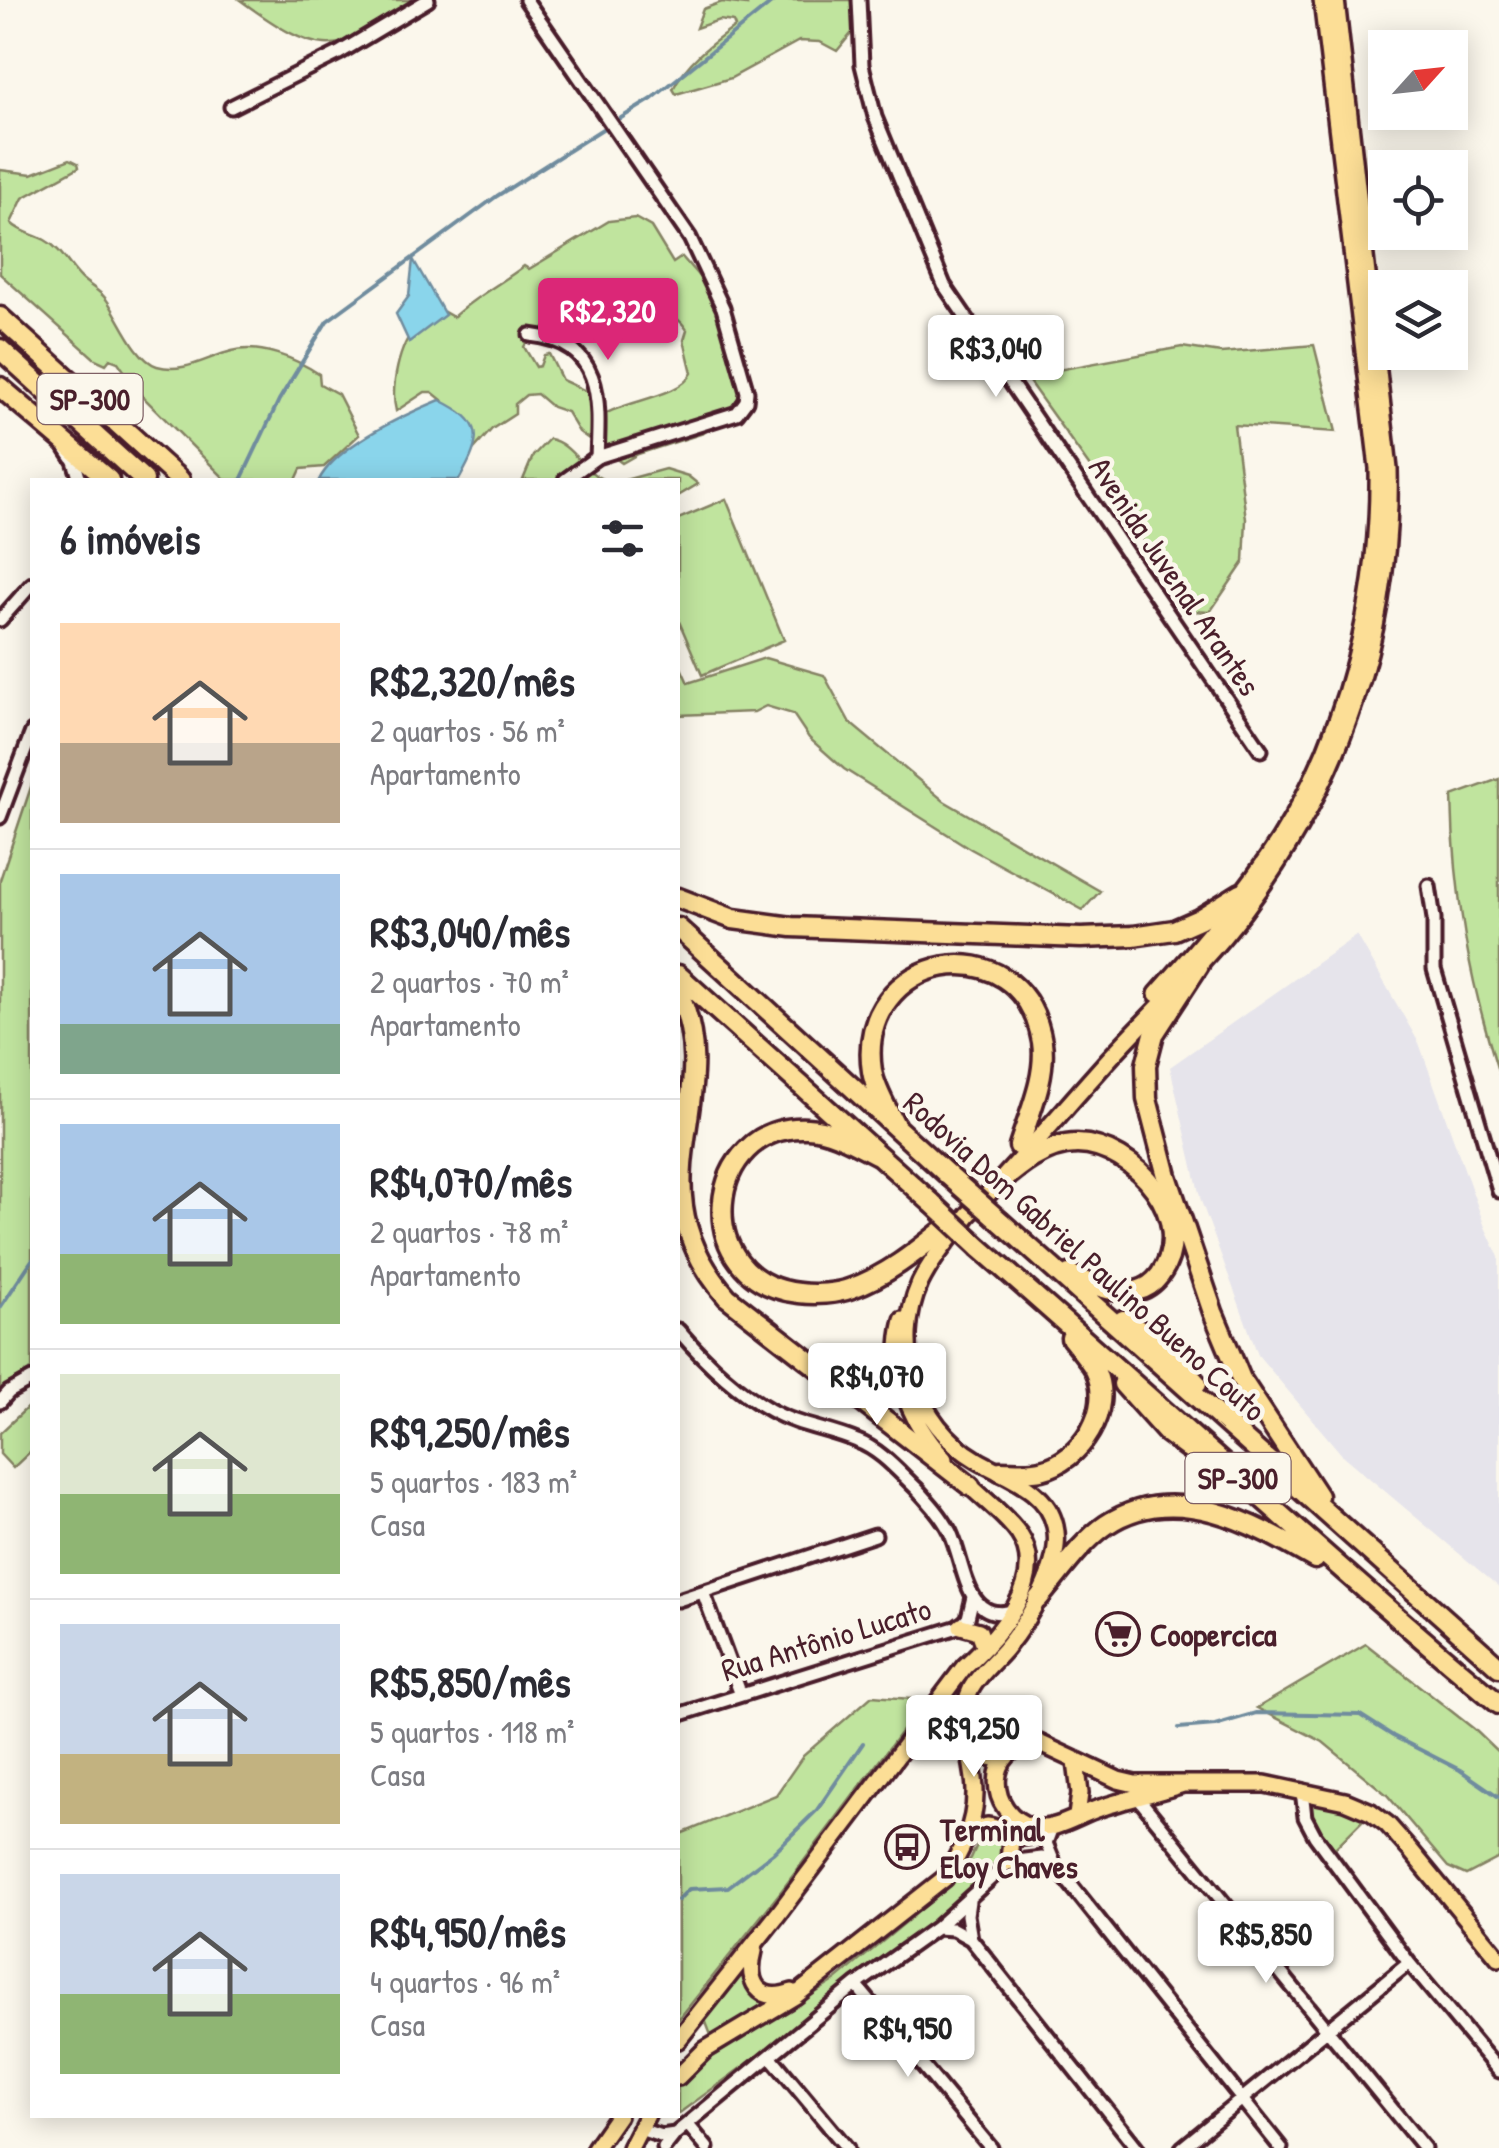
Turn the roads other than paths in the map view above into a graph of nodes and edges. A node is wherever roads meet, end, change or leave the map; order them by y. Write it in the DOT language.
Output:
graph roads {
  1 [pos="428,0"];
  2 [pos="526,0"];
  3 [pos="859,0"];
  4 [pos="1322,0"];
  5 [pos="1336,0"];
  6 [pos="230,107"];
  7 [pos="0,317"];
  8 [pos="530,335"];
  9 [pos="0,349"];
  10 [pos="0,387"];
  11 [pos="58,438"];
  12 [pos="597,457"];
  13 [pos="79,478"];
  14 [pos="107,478"];
  15 [pos="142,478"];
  16 [pos="178,478"];
  17 [pos="568,478"];
  18 [pos="30,586"];
  19 [pos="0,620"];
  20 [pos="30,737"];
  21 [pos="1260,750"];
  22 [pos="0,817"];
  23 [pos="1428,886"];
  24 [pos="1241,893"];
  25 [pos="680,899"];
  26 [pos="680,930"];
  27 [pos="1199,965"];
  28 [pos="680,977"];
  29 [pos="680,996"];
  30 [pos="896,1128"];
  31 [pos="1019,1146"];
  32 [pos="878,1155"];
  33 [pos="680,1184"];
  34 [pos="680,1184"];
  35 [pos="996,1186"];
  36 [pos="1499,1190"];
  37 [pos="947,1227"];
  38 [pos="1052,1267"];
  39 [pos="1031,1292"];
  40 [pos="680,1332"];
  41 [pos="30,1380"];
  42 [pos="0,1402"];
  43 [pos="1000,1471"];
  44 [pos="970,1486"];
  45 [pos="1332,1517"];
  46 [pos="875,1535"];
  47 [pos="1349,1578"];
  48 [pos="703,1592"];
  49 [pos="973,1597"];
  50 [pos="680,1599"];
  51 [pos="1038,1599"];
  52 [pos="1012,1611"];
  53 [pos="961,1626"];
  54 [pos="986,1648"];
  55 [pos="1499,1666"];
  56 [pos="741,1695"];
  57 [pos="1499,1704"];
  58 [pos="680,1713"];
  59 [pos="921,1724"];
  60 [pos="971,1753"];
  61 [pos="1002,1758"];
  62 [pos="1076,1762"];
  63 [pos="1183,1784"];
  64 [pos="1302,1790"];
  65 [pos="1140,1799"];
  66 [pos="1077,1816"];
  67 [pos="1048,1828"];
  68 [pos="969,1833"];
  69 [pos="1011,1836"];
  70 [pos="1009,1862"];
  71 [pos="1055,1866"];
  72 [pos="969,1901"];
  73 [pos="936,1928"];
  74 [pos="762,1934"];
  75 [pos="971,1939"];
  76 [pos="1499,1958"];
  77 [pos="1410,1963"];
  78 [pos="814,1980"];
  79 [pos="856,1985"];
  80 [pos="689,2026"];
  81 [pos="1330,2030"];
  82 [pos="680,2037"];
  83 [pos="706,2050"];
  84 [pos="771,2057"];
  85 [pos="1499,2071"];
  86 [pos="680,2075"];
  87 [pos="1242,2100"];
  88 [pos="616,2118"];
  89 [pos="644,2122"];
  90 [pos="689,2126"];
  91 [pos="676,2134"];
  92 [pos="595,2148"];
  93 [pos="630,2148"];
  94 [pos="664,2148"];
  95 [pos="707,2148"];
  96 [pos="847,2148"];
  97 [pos="991,2148"];
  98 [pos="1138,2148"];
  99 [pos="1182,2148"];
  100 [pos="1280,2148"];
  101 [pos="1424,2148"];
  1 -- 6 [label="street"];
  2 -- 12 [label="street"];
  3 -- 21 [label="street, Avenida Juvenal Arantes"];
  4 -- 24 [label="main road"];
  5 -- 27 [label="main road"];
  7 -- 16 [label="highway, SP-300"];
  8 -- 12 [label="street"];
  9 -- 15 [label="highway, SP-300"];
  10 -- 11 [label="highway"];
  11 -- 13 [label="street"];
  11 -- 14 [label="highway"];
  12 -- 17 [label="street"];
  18 -- 19 [label="street"];
  20 -- 22 [label="street"];
  23 -- 36 [label="street"];
  24 -- 25 [label="highway"];
  24 -- 31 [label="main road"];
  26 -- 30 [label="highway, Rodovia Dom Gabriel Paulino Bueno Couto / SP-300"];
  27 -- 35 [label="main road"];
  27 -- 45 [label="highway"];
  28 -- 32 [label="highway, Rodovia Dom Gabriel Paulino Bueno Couto / SP-300"];
  29 -- 33 [label="highway"];
  30 -- 31 [label="highway"];
  30 -- 38 [label="highway, Rodovia Dom Gabriel Paulino Bueno Couto / SP-300, bridge"];
  31 -- 37 [label="main road"];
  32 -- 37 [label="highway"];
  32 -- 39 [label="highway, Rodovia Dom Gabriel Paulino Bueno Couto / SP-300, bridge"];
  34 -- 44 [label="highway"];
  35 -- 38 [label="highway"];
  35 -- 43 [label="main road"];
  37 -- 44 [label="main road"];
  38 -- 45 [label="highway, Rodovia Dom Gabriel Paulino Bueno Couto / SP-300"];
  39 -- 43 [label="highway"];
  39 -- 47 [label="highway, Rodovia Dom Gabriel Paulino Bueno Couto / SP-300"];
  40 -- 49 [label="street"];
  41 -- 42 [label="street"];
  43 -- 51 [label="main road"];
  44 -- 52 [label="main road"];
  45 -- 55 [label="highway, Rodovia Dom Gabriel Paulino Bueno Couto / SP-300"];
  46 -- 48 [label="street"];
  47 -- 51 [label="highway"];
  47 -- 57 [label="highway, Rodovia Dom Gabriel Paulino Bueno Couto / SP-300"];
  48 -- 50 [label="street"];
  48 -- 56 [label="street"];
  49 -- 52 [label="street"];
  49 -- 53 [label="street, Rua Antônio Lucato"];
  51 -- 60 [label="main road"];
  52 -- 54 [label="main road"];
  53 -- 54 [label="main road"];
  53 -- 56 [label="street, Rua Antônio Lucato"];
  54 -- 59 [label="main road"];
  56 -- 58 [label="street, Rua Antônio Lucato"];
  59 -- 60 [label="main road"];
  59 -- 74 [label="main road"];
  60 -- 61 [label="main road"];
  60 -- 68 [label="main road"];
  61 -- 62 [label="main road"];
  61 -- 67 [label="main road"];
  62 -- 63 [label="main road"];
  62 -- 66 [label="main road"];
  63 -- 64 [label="main road"];
  63 -- 65 [label="main road"];
  64 -- 76 [label="main road"];
  64 -- 77 [label="street"];
  65 -- 66 [label="main road"];
  65 -- 81 [label="street"];
  66 -- 67 [label="main road"];
  67 -- 69 [label="main road"];
  67 -- 71 [label="street"];
  68 -- 69 [label="main road"];
  68 -- 78 [label="main road"];
  69 -- 70 [label="main road"];
  70 -- 71 [label="street"];
  70 -- 72 [label="street"];
  71 -- 87 [label="street"];
  72 -- 73 [label="street"];
  72 -- 75 [label="street"];
  73 -- 75 [label="street"];
  73 -- 79 [label="street"];
  74 -- 78 [label="main road"];
  74 -- 80 [label="main road"];
  75 -- 98 [label="street"];
  77 -- 81 [label="street"];
  77 -- 85 [label="street"];
  78 -- 83 [label="main road"];
  79 -- 84 [label="street"];
  79 -- 97 [label="street"];
  80 -- 82 [label="main road"];
  80 -- 83 [label="main road"];
  81 -- 87 [label="street"];
  81 -- 101 [label="street"];
  83 -- 86 [label="main road"];
  84 -- 90 [label="street"];
  84 -- 96 [label="street"];
  87 -- 99 [label="street"];
  87 -- 100 [label="street"];
  88 -- 92 [label="main road"];
  89 -- 91 [label="street"];
  89 -- 93 [label="main road"];
  90 -- 91 [label="street"];
  90 -- 95 [label="street"];
  91 -- 94 [label="street"];
}
